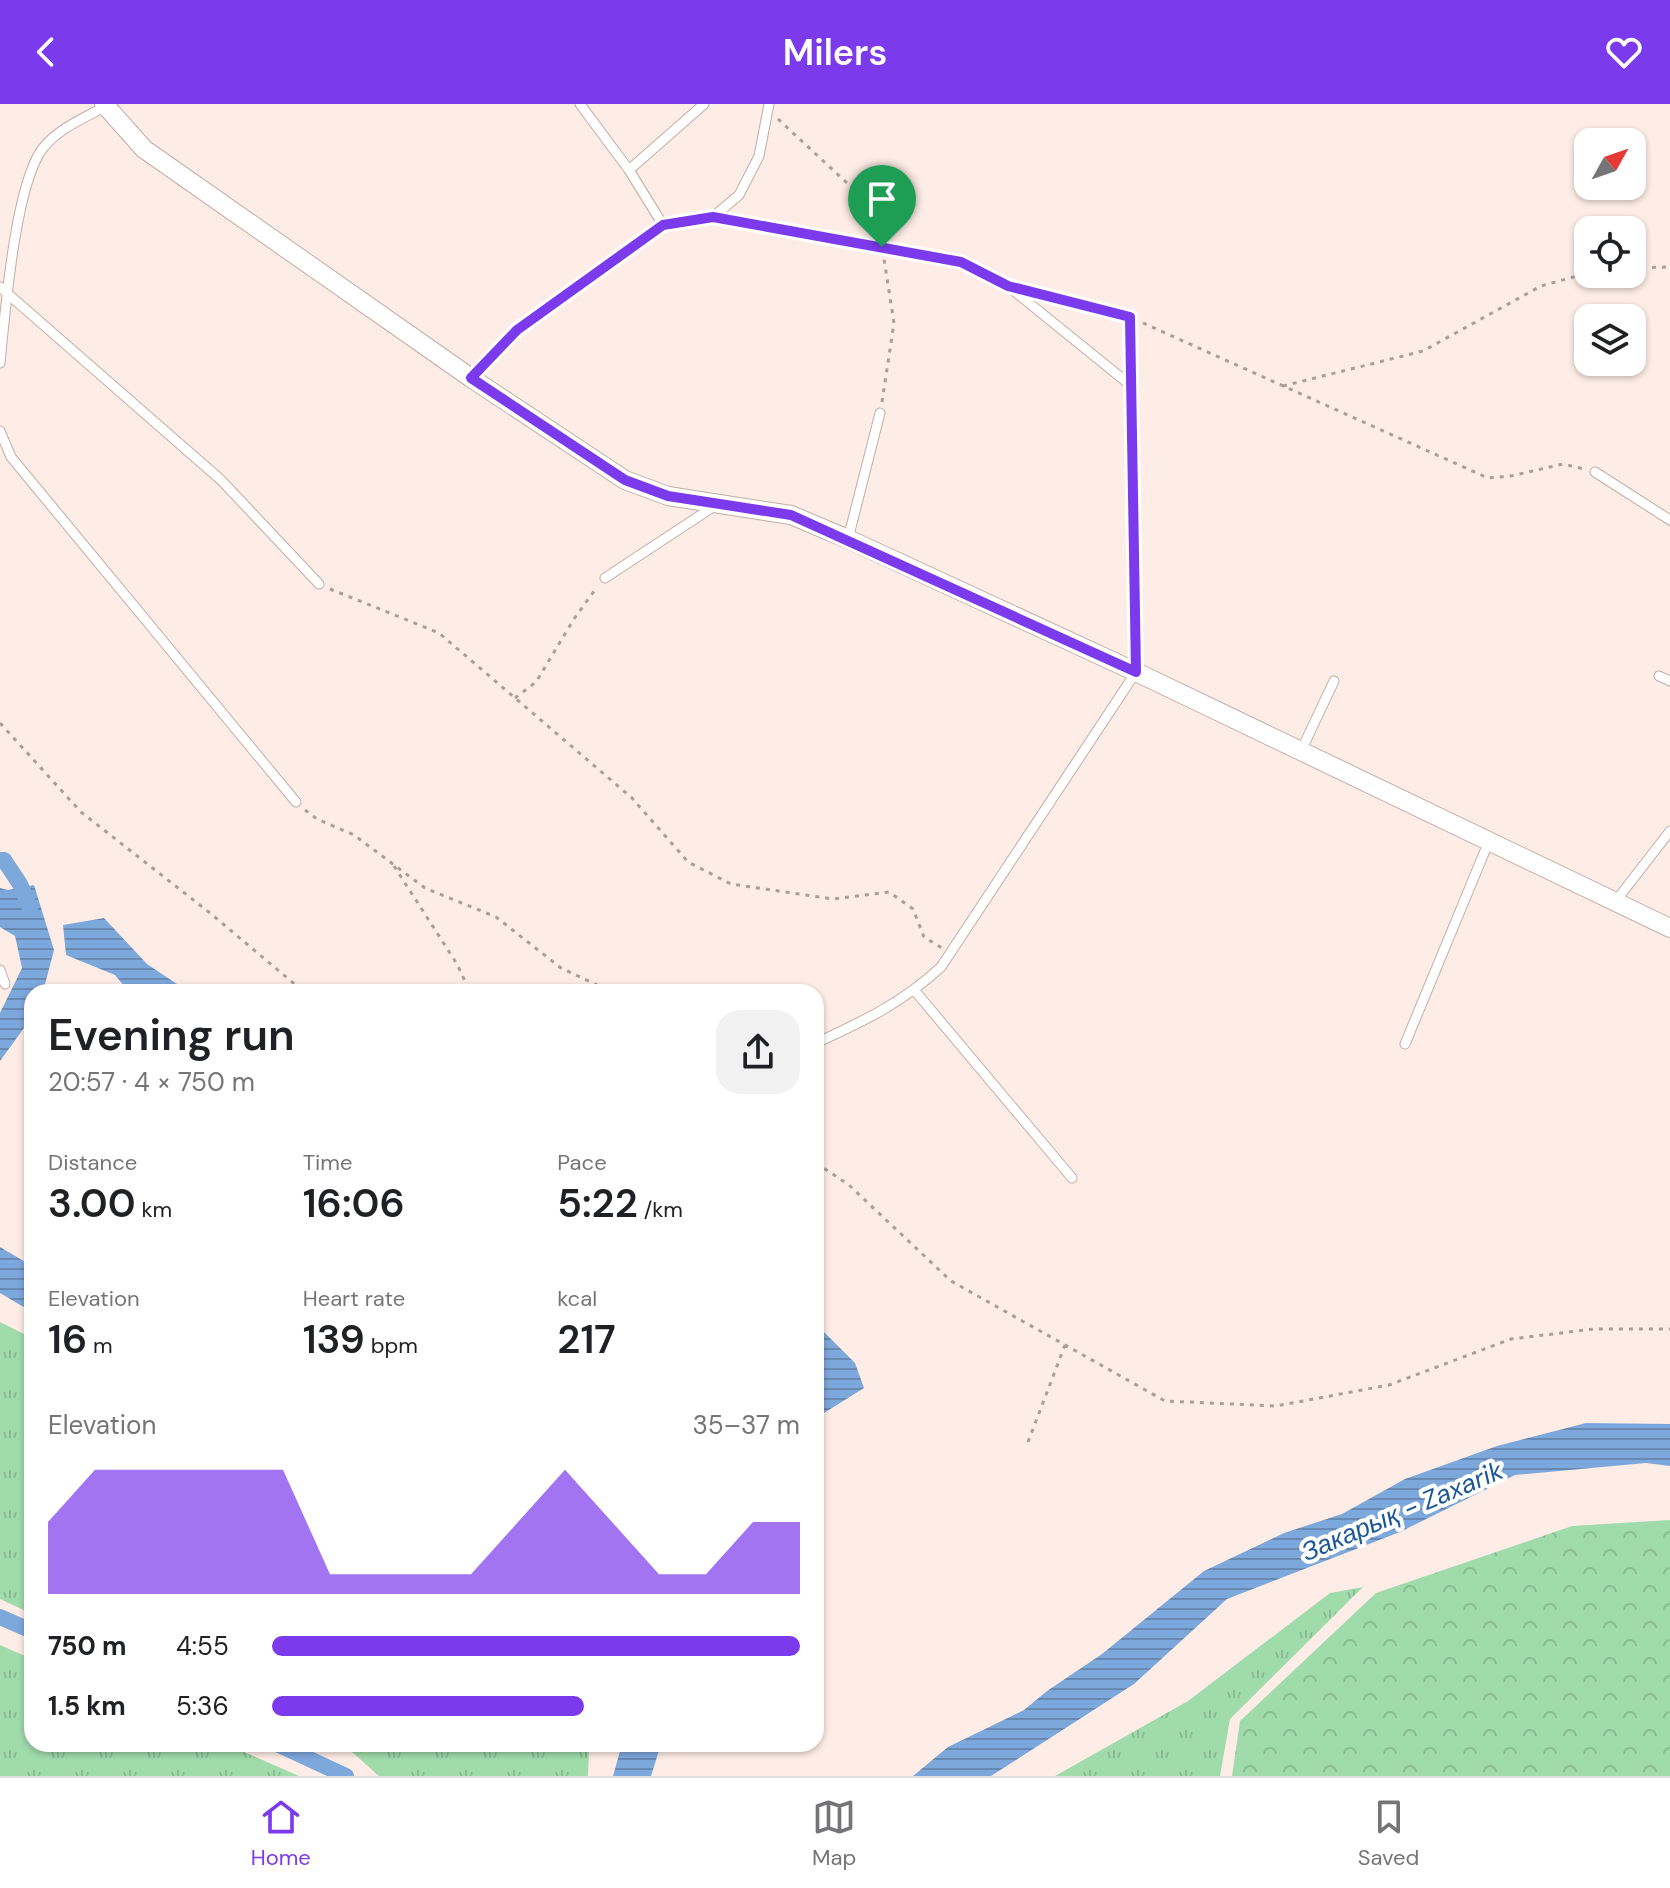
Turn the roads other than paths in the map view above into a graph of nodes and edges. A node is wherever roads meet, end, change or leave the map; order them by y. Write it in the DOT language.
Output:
graph roads {
  1 [pos="580,104"];
  2 [pos="704,104"];
  3 [pos="104,105"];
  4 [pos="768,106"];
  5 [pos="629,170"];
  6 [pos="713,217"];
  7 [pos="663,225"];
  8 [pos="3,289"];
  9 [pos="1130,317"];
  10 [pos="0,363"];
  11 [pos="471,378"];
  12 [pos="1129,384"];
  13 [pos="880,413"];
  14 [pos="0,431"];
  15 [pos="1595,472"];
  16 [pos="719,504"];
  17 [pos="1670,520"];
  18 [pos="848,539"];
  19 [pos="605,578"];
  20 [pos="319,584"];
  21 [pos="1136,672"];
  22 [pos="1659,676"];
  23 [pos="1334,681"];
  24 [pos="1670,681"];
  25 [pos="1301,751"];
  26 [pos="296,802"];
  27 [pos="1670,831"];
  28 [pos="1489,841"];
  29 [pos="1615,902"];
  30 [pos="1670,928"];
  31 [pos="0,970"];
  32 [pos="5,984"];
  33 [pos="915,991"];
  34 [pos="824,1039"];
  35 [pos="1405,1044"];
  36 [pos="1072,1178"];
  1 -- 5 [label="lane"];
  2 -- 5 [label="lane"];
  3 -- 8 [label="lane"];
  3 -- 11 [label="street"];
  4 -- 6 [label="lane"];
  5 -- 7 [label="lane"];
  6 -- 7 [label="lane"];
  6 -- 12 [label="lane"];
  7 -- 11 [label="lane"];
  8 -- 10 [label="lane"];
  8 -- 20 [label="lane"];
  9 -- 12 [label="lane"];
  11 -- 16 [label="street"];
  12 -- 21 [label="lane"];
  13 -- 18 [label="lane"];
  14 -- 26 [label="lane"];
  15 -- 17 [label="lane"];
  16 -- 18 [label="street"];
  16 -- 19 [label="lane"];
  18 -- 21 [label="street"];
  21 -- 25 [label="street"];
  21 -- 33 [label="lane"];
  22 -- 24 [label="lane"];
  23 -- 25 [label="lane"];
  25 -- 28 [label="street"];
  27 -- 29 [label="lane"];
  28 -- 29 [label="street"];
  28 -- 35 [label="lane"];
  29 -- 30 [label="street"];
  31 -- 32 [label="lane"];
  33 -- 34 [label="lane"];
  33 -- 36 [label="lane"];
}
